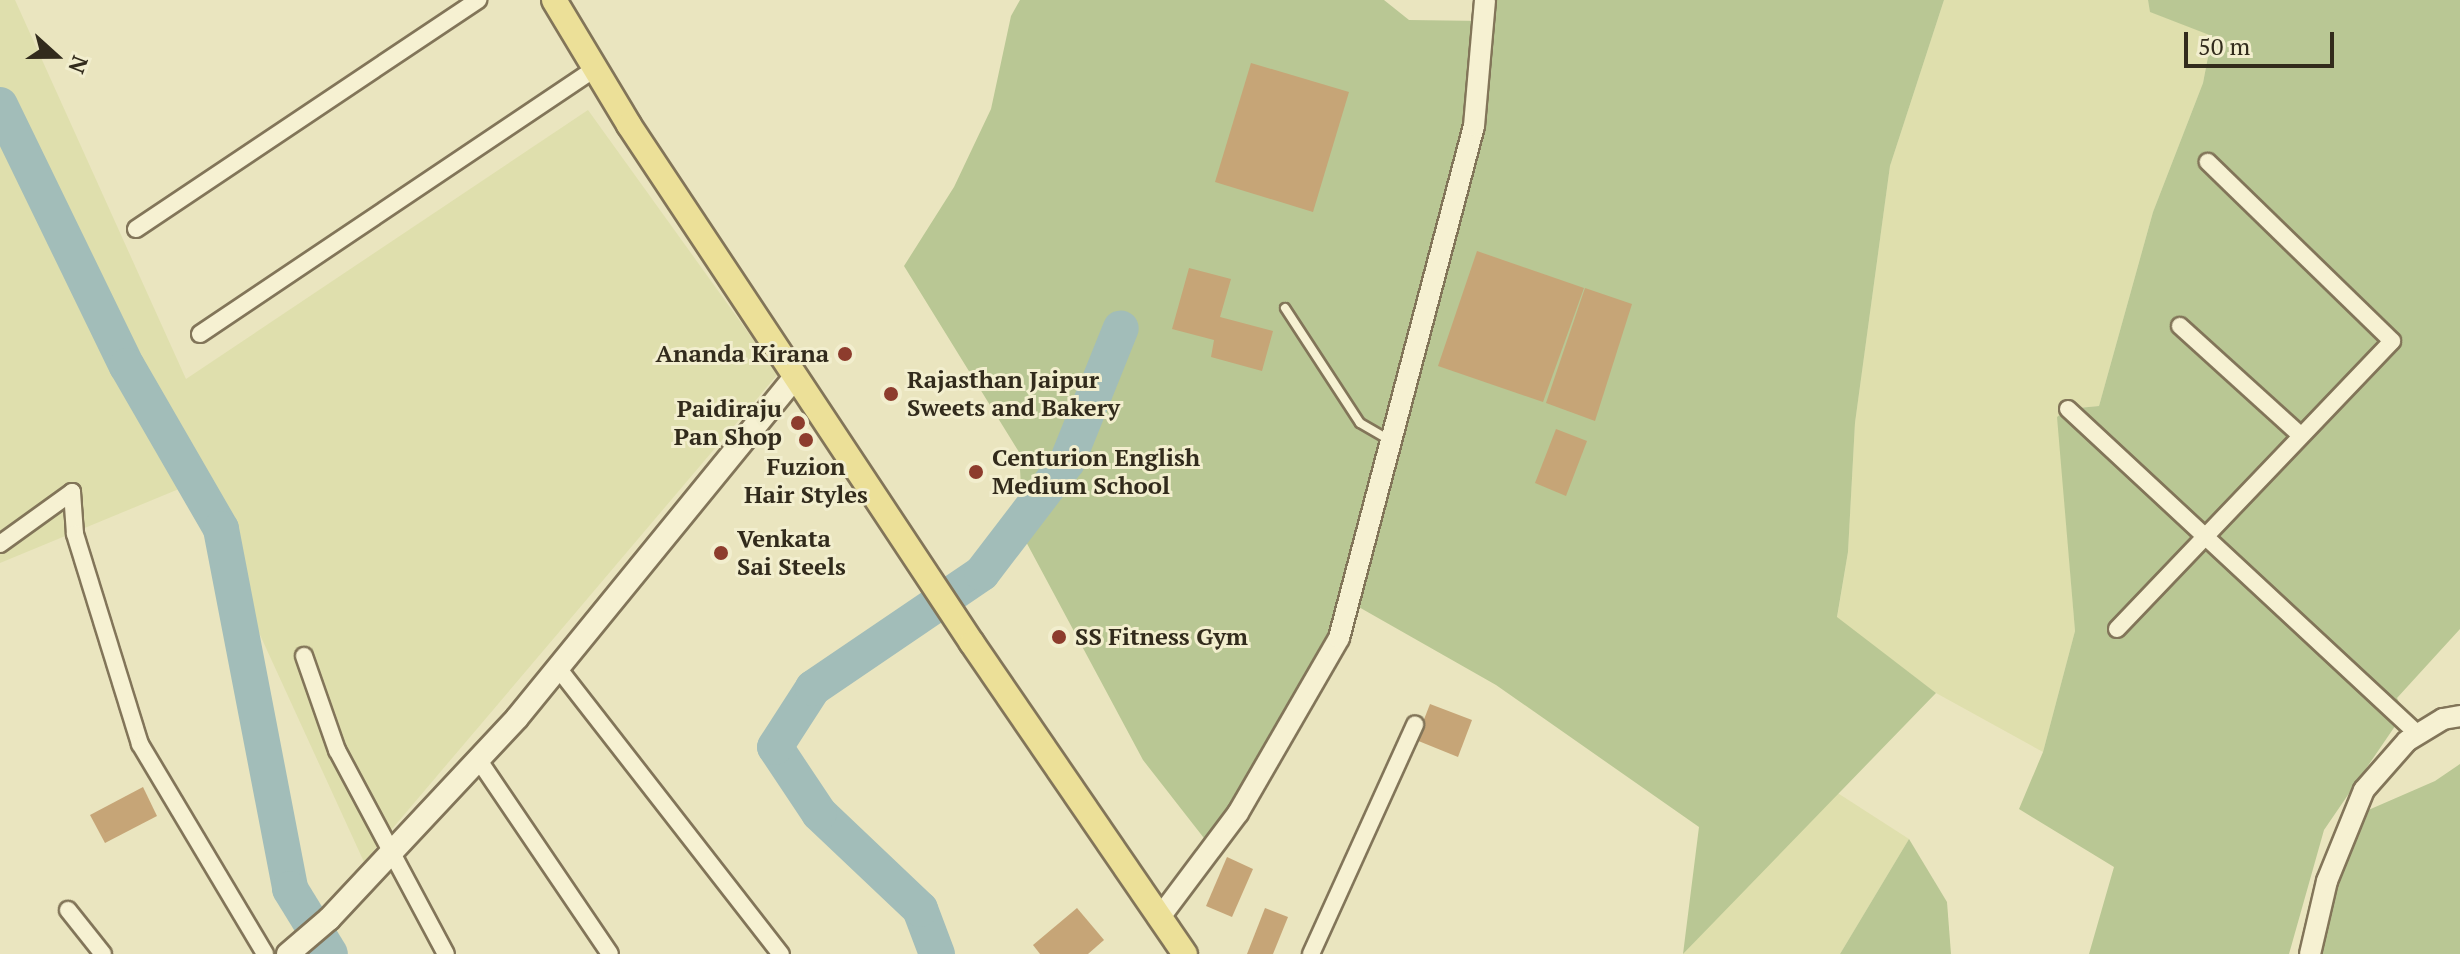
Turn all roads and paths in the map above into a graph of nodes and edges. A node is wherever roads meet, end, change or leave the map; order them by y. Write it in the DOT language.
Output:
graph roads {
  1 [pos="478,0"];
  2 [pos="554,0"];
  3 [pos="1485,0"];
  4 [pos="594,69"];
  5 [pos="2208,162"];
  6 [pos="136,229"];
  7 [pos="1285,308"];
  8 [pos="2180,326"];
  9 [pos="200,334"];
  10 [pos="796,376"];
  11 [pos="2068,409"];
  12 [pos="2300,435"];
  13 [pos="1393,443"];
  14 [pos="2204,535"];
  15 [pos="0,544"];
  16 [pos="2117,629"];
  17 [pos="304,656"];
  18 [pos="558,668"];
  19 [pos="2460,716"];
  20 [pos="1415,725"];
  21 [pos="2418,734"];
  22 [pos="478,759"];
  23 [pos="393,850"];
  24 [pos="68,910"];
  25 [pos="1160,917"];
  26 [pos="292,951"];
  27 [pos="103,954"];
  28 [pos="265,954"];
  29 [pos="446,954"];
  30 [pos="610,954"];
  31 [pos="781,954"];
  32 [pos="1185,954"];
  33 [pos="1311,954"];
  34 [pos="2310,954"];
  1 -- 6 [label="street"];
  2 -- 4 [label="main road"];
  3 -- 13 [label="street"];
  4 -- 9 [label="street"];
  4 -- 10 [label="main road"];
  5 -- 12 [label="street"];
  7 -- 13 [label="lane"];
  8 -- 12 [label="street"];
  10 -- 18 [label="main road"];
  10 -- 25 [label="main road"];
  11 -- 14 [label="street"];
  12 -- 14 [label="street"];
  13 -- 25 [label="street"];
  14 -- 16 [label="street"];
  14 -- 21 [label="street"];
  15 -- 28 [label="street"];
  17 -- 23 [label="street"];
  18 -- 22 [label="main road"];
  18 -- 31 [label="street"];
  19 -- 21 [label="street"];
  20 -- 33 [label="street"];
  21 -- 34 [label="street"];
  22 -- 23 [label="main road"];
  22 -- 30 [label="street"];
  23 -- 26 [label="main road"];
  23 -- 29 [label="street"];
  24 -- 27 [label="street"];
  25 -- 32 [label="main road"];
}
